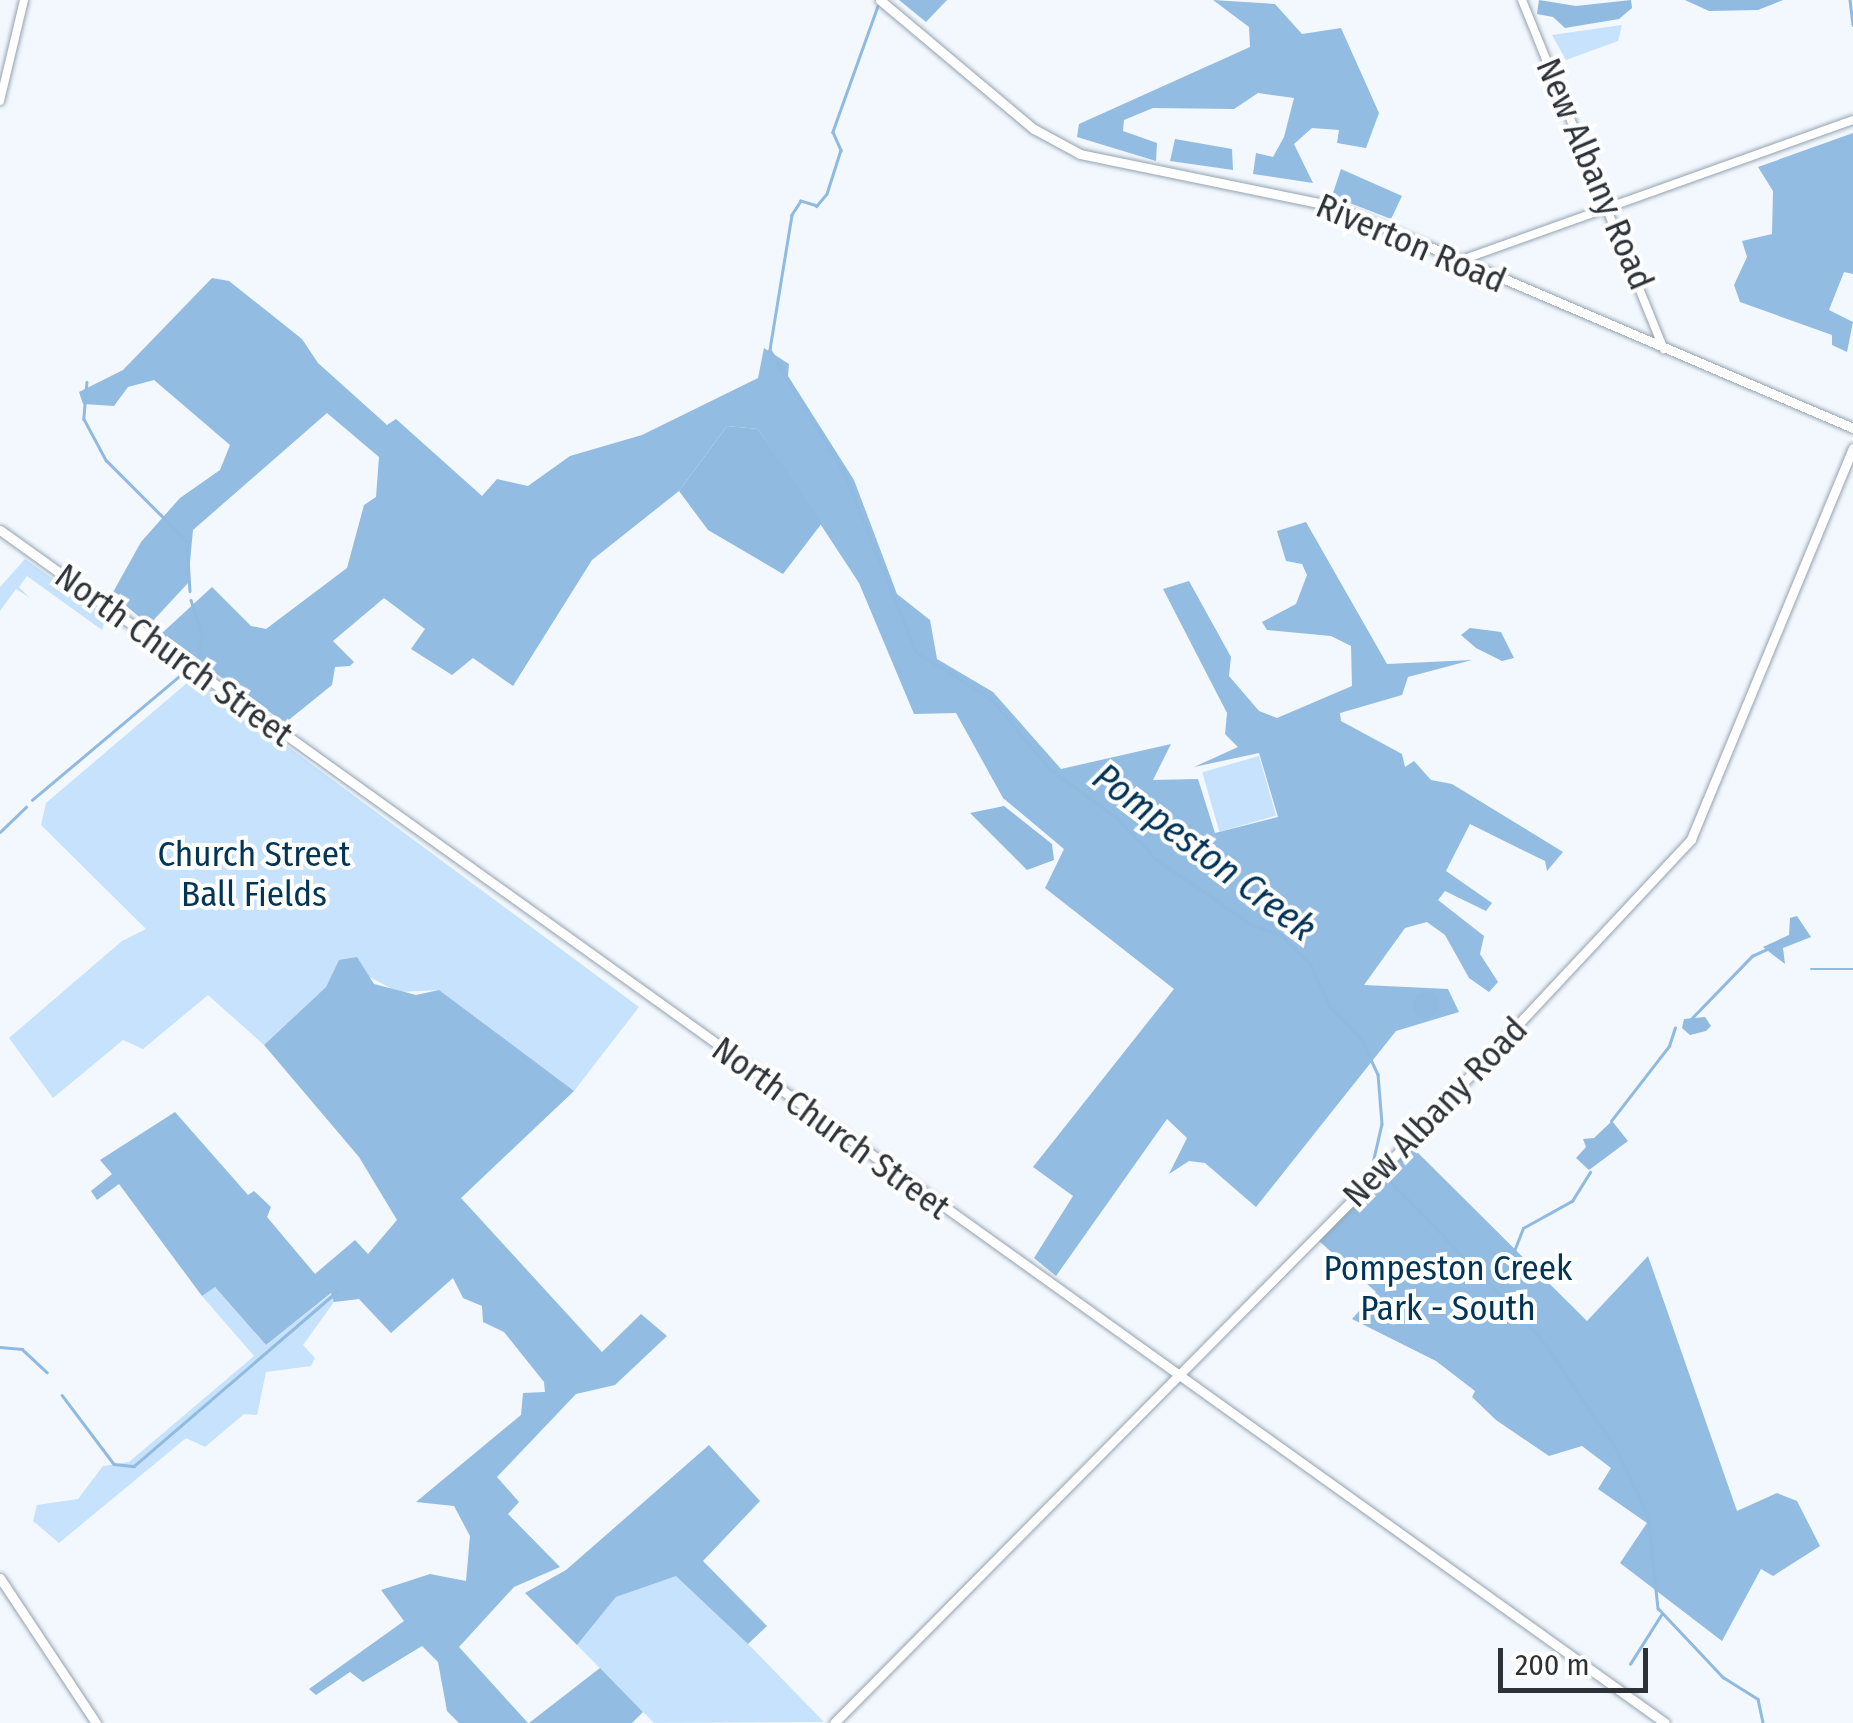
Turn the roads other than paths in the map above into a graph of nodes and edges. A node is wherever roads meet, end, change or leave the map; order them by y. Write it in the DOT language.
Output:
graph roads {
  1 [pos="24,0"];
  2 [pos="880,0"];
  3 [pos="1522,0"];
  4 [pos="0,101"];
  5 [pos="1853,120"];
  6 [pos="1608,206"];
  7 [pos="1457,262"];
  8 [pos="1664,349"];
  9 [pos="1853,428"];
  10 [pos="1853,448"];
  11 [pos="0,530"];
  12 [pos="1177,1376"];
  13 [pos="0,1578"];
  14 [pos="96,1723"];
  15 [pos="834,1723"];
  16 [pos="1665,1723"];
  1 -- 4 [label="street"];
  2 -- 7 [label="main road, Riverton Road"];
  3 -- 6 [label="street, New Albany Road"];
  5 -- 6 [label="street"];
  6 -- 7 [label="street"];
  6 -- 8 [label="street, New Albany Road"];
  7 -- 8 [label="main road, Riverton Road"];
  8 -- 9 [label="main road, Riverton Road"];
  10 -- 12 [label="main road, New Albany Road"];
  11 -- 12 [label="main road, North Church Street"];
  12 -- 15 [label="main road, New Albany Road"];
  12 -- 16 [label="main road, North Church Street"];
  13 -- 14 [label="main road"];
}
